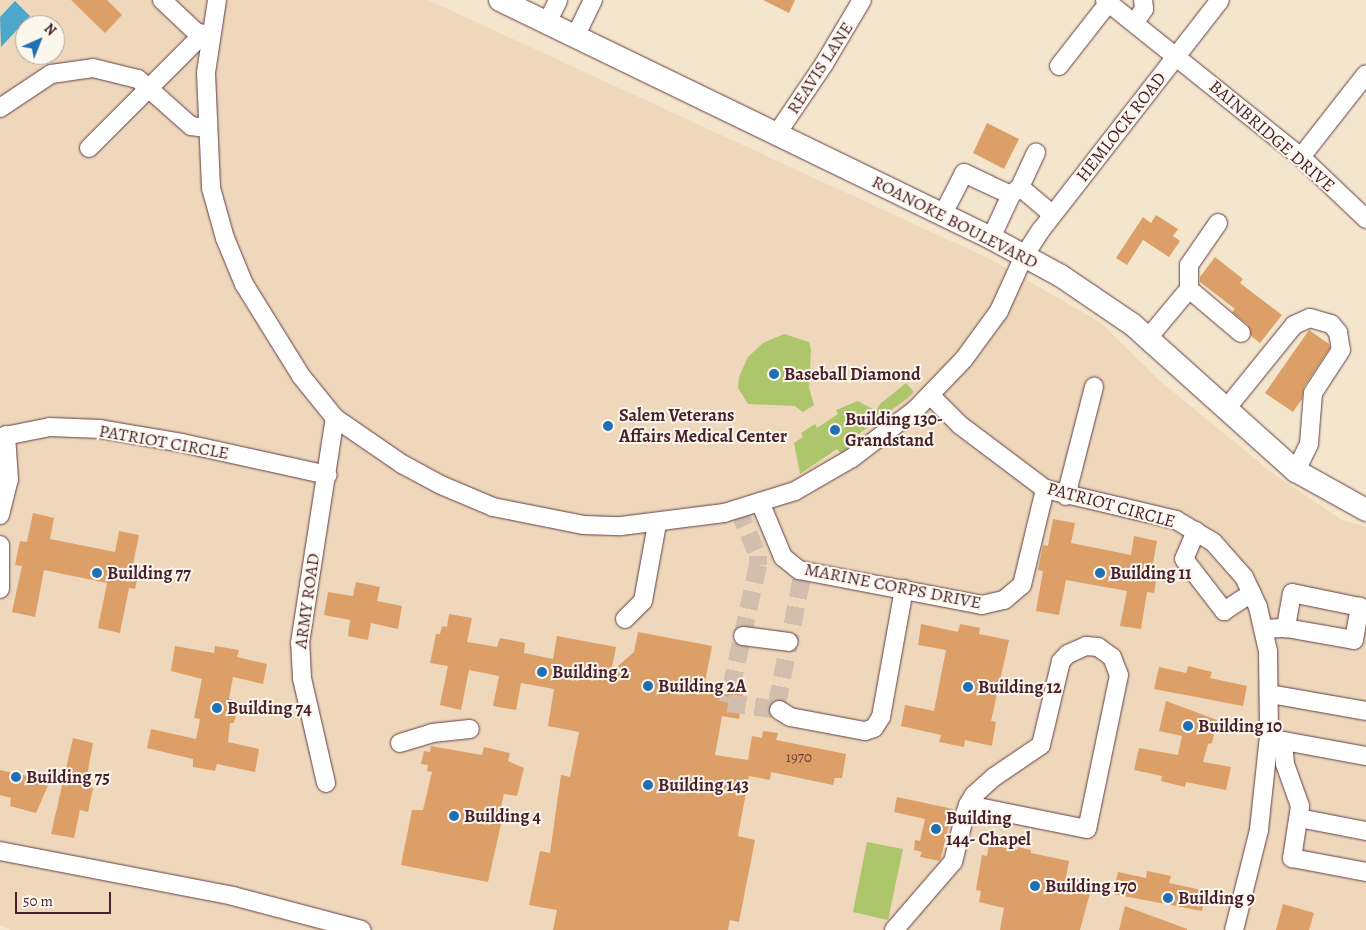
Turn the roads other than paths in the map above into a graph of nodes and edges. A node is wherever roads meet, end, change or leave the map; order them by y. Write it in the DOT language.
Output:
graph roads {
  1 [pos="162,0"];
  2 [pos="217,0"];
  3 [pos="500,0"];
  4 [pos="558,0"];
  5 [pos="593,0"];
  6 [pos="862,0"];
  7 [pos="1143,0"];
  8 [pos="1220,0"];
  9 [pos="1107,1"];
  10 [pos="1135,22"];
  11 [pos="547,23"];
  12 [pos="210,36"];
  13 [pos="575,37"];
  14 [pos="1177,55"];
  15 [pos="1059,66"];
  16 [pos="1366,74"];
  17 [pos="149,88"];
  18 [pos="0,108"];
  19 [pos="206,128"];
  20 [pos="776,134"];
  21 [pos="88,148"];
  22 [pos="1036,153"];
  23 [pos="1301,157"];
  24 [pos="1016,191"];
  25 [pos="943,214"];
  26 [pos="1054,214"];
  27 [pos="1366,219"];
  28 [pos="1218,223"];
  29 [pos="991,238"];
  30 [pos="1024,256"];
  31 [pos="1190,289"];
  32 [pos="1241,333"];
  33 [pos="1148,338"];
  34 [pos="1094,387"];
  35 [pos="930,395"];
  36 [pos="1226,409"];
  37 [pos="335,418"];
  38 [pos="3,436"];
  39 [pos="1296,471"];
  40 [pos="328,475"];
  41 [pos="1045,489"];
  42 [pos="1066,496"];
  43 [pos="760,502"];
  44 [pos="1366,510"];
  45 [pos="0,515"];
  46 [pos="656,524"];
  47 [pos="1196,531"];
  48 [pos="0,545"];
  49 [pos="904,589"];
  50 [pos="0,590"];
  51 [pos="1252,593"];
  52 [pos="624,619"];
  53 [pos="1286,628"];
  54 [pos="1264,629"];
  55 [pos="742,636"];
  56 [pos="789,642"];
  57 [pos="1270,694"];
  58 [pos="779,710"];
  59 [pos="1366,711"];
  60 [pos="470,729"];
  61 [pos="1276,739"];
  62 [pos="400,743"];
  63 [pos="1366,756"];
  64 [pos="326,783"];
  65 [pos="968,805"];
  66 [pos="1299,818"];
  67 [pos="1366,831"];
  68 [pos="0,851"];
  69 [pos="1366,872"];
  70 [pos="324,924"];
  71 [pos="362,930"];
  72 [pos="894,930"];
  73 [pos="1234,930"];
  1 -- 12 [label="street"];
  2 -- 12 [label="street, HEMLOCK ROAD"];
  3 -- 11 [label="main road, ROANOKE BOULEVARD"];
  4 -- 11 [label="street"];
  5 -- 13 [label="street"];
  6 -- 20 [label="street, REAVIS LANE"];
  7 -- 10 [label="street"];
  8 -- 14 [label="street, HEMLOCK ROAD"];
  9 -- 10 [label="street, BAINBRIDGE DRIVE"];
  9 -- 15 [label="street"];
  10 -- 14 [label="street, BAINBRIDGE DRIVE"];
  11 -- 13 [label="main road, ROANOKE BOULEVARD"];
  12 -- 17 [label="street"];
  12 -- 19 [label="street, HEMLOCK ROAD"];
  13 -- 20 [label="main road, ROANOKE BOULEVARD"];
  14 -- 23 [label="street, BAINBRIDGE DRIVE"];
  14 -- 26 [label="street, HEMLOCK ROAD"];
  16 -- 23 [label="street"];
  17 -- 18 [label="street"];
  17 -- 19 [label="street"];
  17 -- 21 [label="street"];
  19 -- 37 [label="street, HEMLOCK ROAD"];
  20 -- 25 [label="main road, ROANOKE BOULEVARD"];
  22 -- 24 [label="street"];
  23 -- 27 [label="street, BAINBRIDGE DRIVE"];
  24 -- 25 [label="street"];
  24 -- 26 [label="street"];
  24 -- 29 [label="street"];
  25 -- 29 [label="main road, ROANOKE BOULEVARD"];
  26 -- 30 [label="street, HEMLOCK ROAD"];
  28 -- 31 [label="street"];
  29 -- 30 [label="main road, ROANOKE BOULEVARD"];
  30 -- 33 [label="main road, ROANOKE BOULEVARD"];
  30 -- 35 [label="street, HEMLOCK ROAD"];
  31 -- 32 [label="street"];
  31 -- 33 [label="street"];
  33 -- 36 [label="main road, ROANOKE BOULEVARD"];
  34 -- 42 [label="street"];
  35 -- 41 [label="street, PATRIOT CIRCLE"];
  35 -- 43 [label="street, HEMLOCK ROAD"];
  36 -- 39 [label="main road, ROANOKE BOULEVARD"];
  36 -- 39 [label="street"];
  37 -- 40 [label="street, ARMY ROAD"];
  37 -- 46 [label="street, HEMLOCK ROAD"];
  38 -- 40 [label="street, PATRIOT CIRCLE"];
  38 -- 45 [label="street"];
  39 -- 44 [label="main road, ROANOKE BOULEVARD"];
  40 -- 64 [label="street, ARMY ROAD"];
  41 -- 42 [label="street, PATRIOT CIRCLE"];
  41 -- 49 [label="street, MARINE CORPS DRIVE"];
  42 -- 47 [label="street, PATRIOT CIRCLE"];
  43 -- 46 [label="street, HEMLOCK ROAD"];
  43 -- 49 [label="street, MARINE CORPS DRIVE"];
  46 -- 52 [label="street"];
  47 -- 51 [label="street, PATRIOT CIRCLE"];
  47 -- 51 [label="street"];
  48 -- 50 [label="street"];
  49 -- 58 [label="street"];
  51 -- 54 [label="street, PATRIOT CIRCLE"];
  53 -- 54 [label="street"];
  54 -- 57 [label="street, PATRIOT CIRCLE"];
  55 -- 56 [label="street"];
  57 -- 59 [label="street"];
  57 -- 61 [label="street, PATRIOT CIRCLE"];
  60 -- 62 [label="street"];
  61 -- 63 [label="street"];
  61 -- 66 [label="street"];
  61 -- 73 [label="street, PATRIOT CIRCLE"];
  65 -- 65 [label="street"];
  65 -- 72 [label="street"];
  66 -- 67 [label="street"];
  66 -- 69 [label="street"];
  68 -- 70 [label="street"];
  70 -- 71 [label="street"];
}
